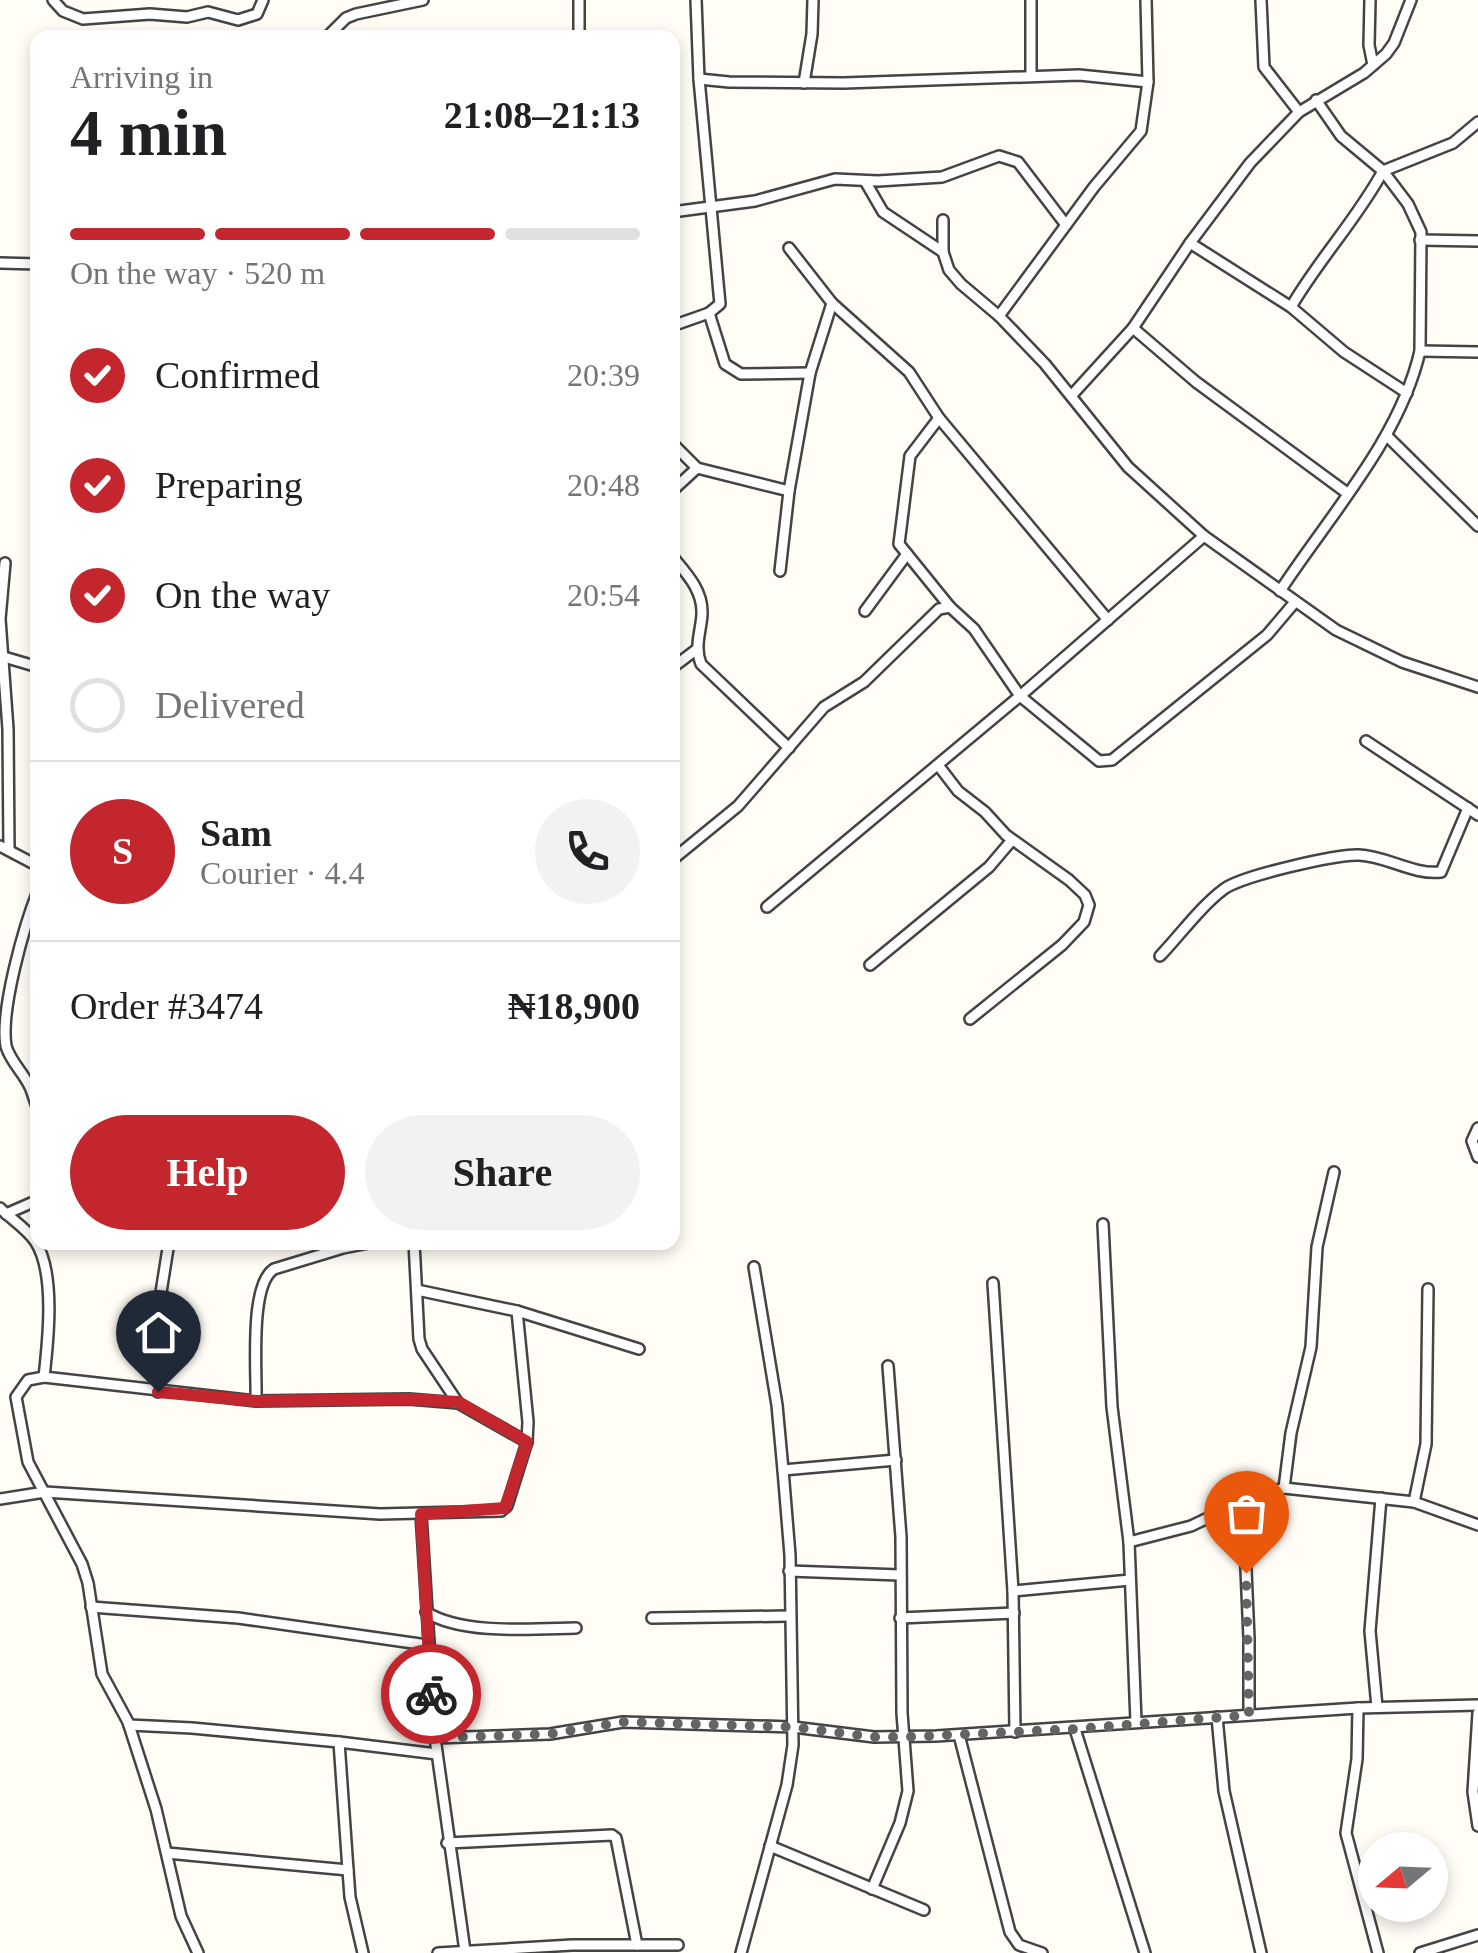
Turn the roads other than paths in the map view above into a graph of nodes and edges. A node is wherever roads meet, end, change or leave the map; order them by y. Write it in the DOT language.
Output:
graph roads {
  1 [pos="54,0"];
  2 [pos="263,0"];
  3 [pos="424,0"];
  4 [pos="579,0"];
  5 [pos="696,0"];
  6 [pos="814,0"];
  7 [pos="1031,0"];
  8 [pos="1146,0"];
  9 [pos="1261,0"];
  10 [pos="1370,0"];
  11 [pos="1411,0"];
  12 [pos="333,30"];
  13 [pos="579,30"];
  14 [pos="1374,66"];
  15 [pos="1031,76"];
  16 [pos="699,79"];
  17 [pos="1148,82"];
  18 [pos="804,84"];
  19 [pos="1316,100"];
  20 [pos="1299,112"];
  21 [pos="1478,122"];
  22 [pos="1383,171"];
  23 [pos="864,181"];
  24 [pos="712,206"];
  25 [pos="680,211"];
  26 [pos="944,220"];
  27 [pos="1066,225"];
  28 [pos="1420,240"];
  29 [pos="1478,241"];
  30 [pos="1190,242"];
  31 [pos="789,248"];
  32 [pos="943,252"];
  33 [pos="0,262"];
  34 [pos="30,264"];
  35 [pos="832,303"];
  36 [pos="1291,307"];
  37 [pos="710,313"];
  38 [pos="999,316"];
  39 [pos="680,323"];
  40 [pos="1133,328"];
  41 [pos="1420,351"];
  42 [pos="1478,352"];
  43 [pos="810,373"];
  44 [pos="1407,393"];
  45 [pos="1072,395"];
  46 [pos="939,418"];
  47 [pos="1387,436"];
  48 [pos="680,451"];
  49 [pos="697,468"];
  50 [pos="680,484"];
  51 [pos="789,491"];
  52 [pos="1347,493"];
  53 [pos="1478,526"];
  54 [pos="1204,536"];
  55 [pos="906,554"];
  56 [pos="5,563"];
  57 [pos="680,567"];
  58 [pos="780,571"];
  59 [pos="1280,592"];
  60 [pos="1295,602"];
  61 [pos="950,607"];
  62 [pos="865,611"];
  63 [pos="1108,620"];
  64 [pos="697,649"];
  65 [pos="4,657"];
  66 [pos="680,662"];
  67 [pos="30,665"];
  68 [pos="1478,688"];
  69 [pos="1020,696"];
  70 [pos="1366,742"];
  71 [pos="789,748"];
  72 [pos="938,765"];
  73 [pos="1468,808"];
  74 [pos="1478,815"];
  75 [pos="1012,840"];
  76 [pos="5,848"];
  77 [pos="680,853"];
  78 [pos="30,862"];
  79 [pos="768,907"];
  80 [pos="30,913"];
  81 [pos="1160,956"];
  82 [pos="870,964"];
  83 [pos="970,1020"];
  84 [pos="30,1088"];
  85 [pos="1478,1128"];
  86 [pos="1478,1157"];
  87 [pos="1334,1172"];
  88 [pos="30,1203"];
  89 [pos="3,1211"];
  90 [pos="1103,1224"];
  91 [pos="30,1234"];
  92 [pos="38,1250"];
  93 [pos="168,1250"];
  94 [pos="336,1250"];
  95 [pos="414,1250"];
  96 [pos="754,1267"];
  97 [pos="993,1283"];
  98 [pos="1428,1289"];
  99 [pos="417,1290"];
  100 [pos="517,1311"];
  101 [pos="639,1349"];
  102 [pos="888,1366"];
  103 [pos="44,1377"];
  104 [pos="158,1392"];
  105 [pos="256,1401"];
  106 [pos="458,1402"];
  107 [pos="527,1442"];
  108 [pos="896,1460"];
  109 [pos="784,1470"];
  110 [pos="1284,1488"];
  111 [pos="46,1492"];
  112 [pos="1381,1498"];
  113 [pos="0,1499"];
  114 [pos="1243,1501"];
  115 [pos="1414,1502"];
  116 [pos="421,1514"];
  117 [pos="1478,1525"];
  118 [pos="1129,1542"];
  119 [pos="790,1570"];
  120 [pos="900,1575"];
  121 [pos="1130,1580"];
  122 [pos="1013,1591"];
  123 [pos="92,1607"];
  124 [pos="426,1612"];
  125 [pos="1014,1613"];
  126 [pos="789,1616"];
  127 [pos="652,1618"];
  128 [pos="900,1618"];
  129 [pos="443,1622"];
  130 [pos="576,1628"];
  131 [pos="426,1630"];
  132 [pos="427,1646"];
  133 [pos="1478,1705"];
  134 [pos="1377,1707"];
  135 [pos="1358,1708"];
  136 [pos="1478,1713"];
  137 [pos="1249,1715"];
  138 [pos="1217,1717"];
  139 [pos="1136,1722"];
  140 [pos="129,1726"];
  141 [pos="793,1727"];
  142 [pos="1076,1729"];
  143 [pos="1014,1732"];
  144 [pos="1478,1732"];
  145 [pos="959,1735"];
  146 [pos="906,1737"];
  147 [pos="435,1738"];
  148 [pos="339,1742"];
  149 [pos="437,1754"];
  150 [pos="1478,1826"];
  151 [pos="448,1843"];
  152 [pos="770,1846"];
  153 [pos="167,1853"];
  154 [pos="348,1870"];
  155 [pos="872,1888"];
  156 [pos="924,1910"];
  157 [pos="1478,1935"];
  158 [pos="637,1944"];
  159 [pos="678,1944"];
  160 [pos="537,1950"];
  161 [pos="742,1950"];
  162 [pos="466,1951"];
  163 [pos="198,1953"];
  164 [pos="363,1953"];
  165 [pos="438,1953"];
  166 [pos="754,1953"];
  167 [pos="1042,1953"];
  168 [pos="1146,1953"];
  169 [pos="1261,1953"];
  170 [pos="1378,1953"];
  171 [pos="1420,1953"];
  1 -- 2 [label="street"];
  3 -- 12 [label="street"];
  4 -- 13 [label="street"];
  5 -- 16 [label="street"];
  6 -- 18 [label="street"];
  7 -- 15 [label="street"];
  8 -- 17 [label="street"];
  9 -- 20 [label="street"];
  10 -- 14 [label="street"];
  11 -- 14 [label="street"];
  14 -- 19 [label="street"];
  15 -- 17 [label="street"];
  15 -- 18 [label="street"];
  16 -- 18 [label="street"];
  16 -- 24 [label="street"];
  17 -- 27 [label="street"];
  19 -- 20 [label="street"];
  19 -- 22 [label="street"];
  20 -- 30 [label="street"];
  21 -- 22 [label="street"];
  22 -- 28 [label="street"];
  22 -- 36 [label="street"];
  23 -- 24 [label="street"];
  23 -- 27 [label="street"];
  23 -- 32 [label="street"];
  24 -- 25 [label="street"];
  24 -- 37 [label="street"];
  26 -- 32 [label="street"];
  27 -- 38 [label="street"];
  28 -- 29 [label="street"];
  28 -- 41 [label="street"];
  30 -- 36 [label="street"];
  30 -- 40 [label="street"];
  31 -- 35 [label="street"];
  32 -- 38 [label="street"];
  33 -- 34 [label="street"];
  35 -- 43 [label="street"];
  35 -- 46 [label="street"];
  36 -- 44 [label="street"];
  37 -- 39 [label="street"];
  37 -- 43 [label="street"];
  38 -- 45 [label="street"];
  40 -- 45 [label="street"];
  40 -- 52 [label="street"];
  41 -- 42 [label="street"];
  41 -- 44 [label="street"];
  43 -- 51 [label="street"];
  44 -- 47 [label="street"];
  45 -- 54 [label="street"];
  46 -- 55 [label="street"];
  46 -- 63 [label="street"];
  47 -- 52 [label="street"];
  47 -- 53 [label="street"];
  48 -- 49 [label="street"];
  49 -- 50 [label="street"];
  49 -- 51 [label="street"];
  51 -- 58 [label="street"];
  52 -- 59 [label="street"];
  54 -- 59 [label="street"];
  54 -- 63 [label="street"];
  55 -- 61 [label="street"];
  55 -- 62 [label="street"];
  56 -- 65 [label="street"];
  57 -- 64 [label="street"];
  59 -- 60 [label="street"];
  60 -- 68 [label="street"];
  60 -- 69 [label="street"];
  61 -- 69 [label="street"];
  61 -- 71 [label="street"];
  63 -- 69 [label="street"];
  64 -- 66 [label="street"];
  64 -- 71 [label="street"];
  65 -- 67 [label="street"];
  65 -- 76 [label="street"];
  69 -- 72 [label="street"];
  70 -- 73 [label="street"];
  71 -- 77 [label="street"];
  72 -- 75 [label="street"];
  72 -- 79 [label="street"];
  73 -- 74 [label="street"];
  73 -- 81 [label="street"];
  75 -- 82 [label="street"];
  75 -- 83 [label="street"];
  76 -- 78 [label="street"];
  80 -- 84 [label="street"];
  85 -- 86 [label="street"];
  87 -- 110 [label="street"];
  88 -- 89 [label="street"];
  89 -- 91 [label="street"];
  90 -- 118 [label="street"];
  92 -- 103 [label="street"];
  93 -- 104 [label="street"];
  94 -- 105 [label="street"];
  95 -- 99 [label="street"];
  96 -- 109 [label="street"];
  97 -- 122 [label="street"];
  98 -- 115 [label="street"];
  99 -- 100 [label="street"];
  99 -- 106 [label="street"];
  100 -- 101 [label="street"];
  100 -- 107 [label="street"];
  102 -- 108 [label="street"];
  103 -- 104 [label="street"];
  103 -- 111 [label="street"];
  104 -- 105 [label="street"];
  105 -- 106 [label="street"];
  106 -- 107 [label="street"];
  107 -- 116 [label="street"];
  108 -- 109 [label="street"];
  108 -- 120 [label="street"];
  109 -- 119 [label="street"];
  110 -- 112 [label="street"];
  110 -- 114 [label="street"];
  111 -- 113 [label="street"];
  111 -- 116 [label="street"];
  111 -- 123 [label="street"];
  112 -- 115 [label="street"];
  112 -- 134 [label="street"];
  114 -- 118 [label="street"];
  114 -- 137 [label="street"];
  115 -- 117 [label="street"];
  116 -- 124 [label="street"];
  118 -- 121 [label="street"];
  119 -- 120 [label="street"];
  119 -- 126 [label="street"];
  120 -- 128 [label="street"];
  121 -- 122 [label="street"];
  121 -- 139 [label="street"];
  122 -- 125 [label="street"];
  123 -- 132 [label="street"];
  123 -- 140 [label="street"];
  124 -- 129 [label="street"];
  124 -- 131 [label="street"];
  125 -- 128 [label="street"];
  125 -- 143 [label="street"];
  126 -- 127 [label="street"];
  126 -- 141 [label="street"];
  128 -- 146 [label="street"];
  129 -- 130 [label="street"];
  129 -- 131 [label="street"];
  131 -- 132 [label="street"];
  132 -- 147 [label="street"];
  133 -- 134 [label="street"];
  134 -- 135 [label="street"];
  135 -- 137 [label="street"];
  135 -- 170 [label="street"];
  136 -- 144 [label="street"];
  137 -- 138 [label="street"];
  138 -- 139 [label="street"];
  138 -- 169 [label="street"];
  139 -- 142 [label="street"];
  140 -- 148 [label="street"];
  140 -- 153 [label="street"];
  141 -- 146 [label="street"];
  141 -- 147 [label="street"];
  141 -- 152 [label="street"];
  142 -- 143 [label="street"];
  142 -- 168 [label="street"];
  143 -- 145 [label="street"];
  144 -- 150 [label="street"];
  145 -- 146 [label="street"];
  145 -- 167 [label="street"];
  146 -- 155 [label="street"];
  147 -- 149 [label="street"];
  148 -- 149 [label="street"];
  148 -- 154 [label="street"];
  149 -- 151 [label="street"];
  151 -- 158 [label="street"];
  151 -- 162 [label="street"];
  152 -- 155 [label="street"];
  152 -- 161 [label="street"];
  153 -- 154 [label="street"];
  153 -- 163 [label="street"];
  154 -- 164 [label="street"];
  155 -- 156 [label="street"];
  157 -- 171 [label="street"];
  158 -- 159 [label="street"];
  158 -- 160 [label="street"];
  160 -- 162 [label="street"];
  161 -- 166 [label="street"];
  162 -- 165 [label="street"];
}
